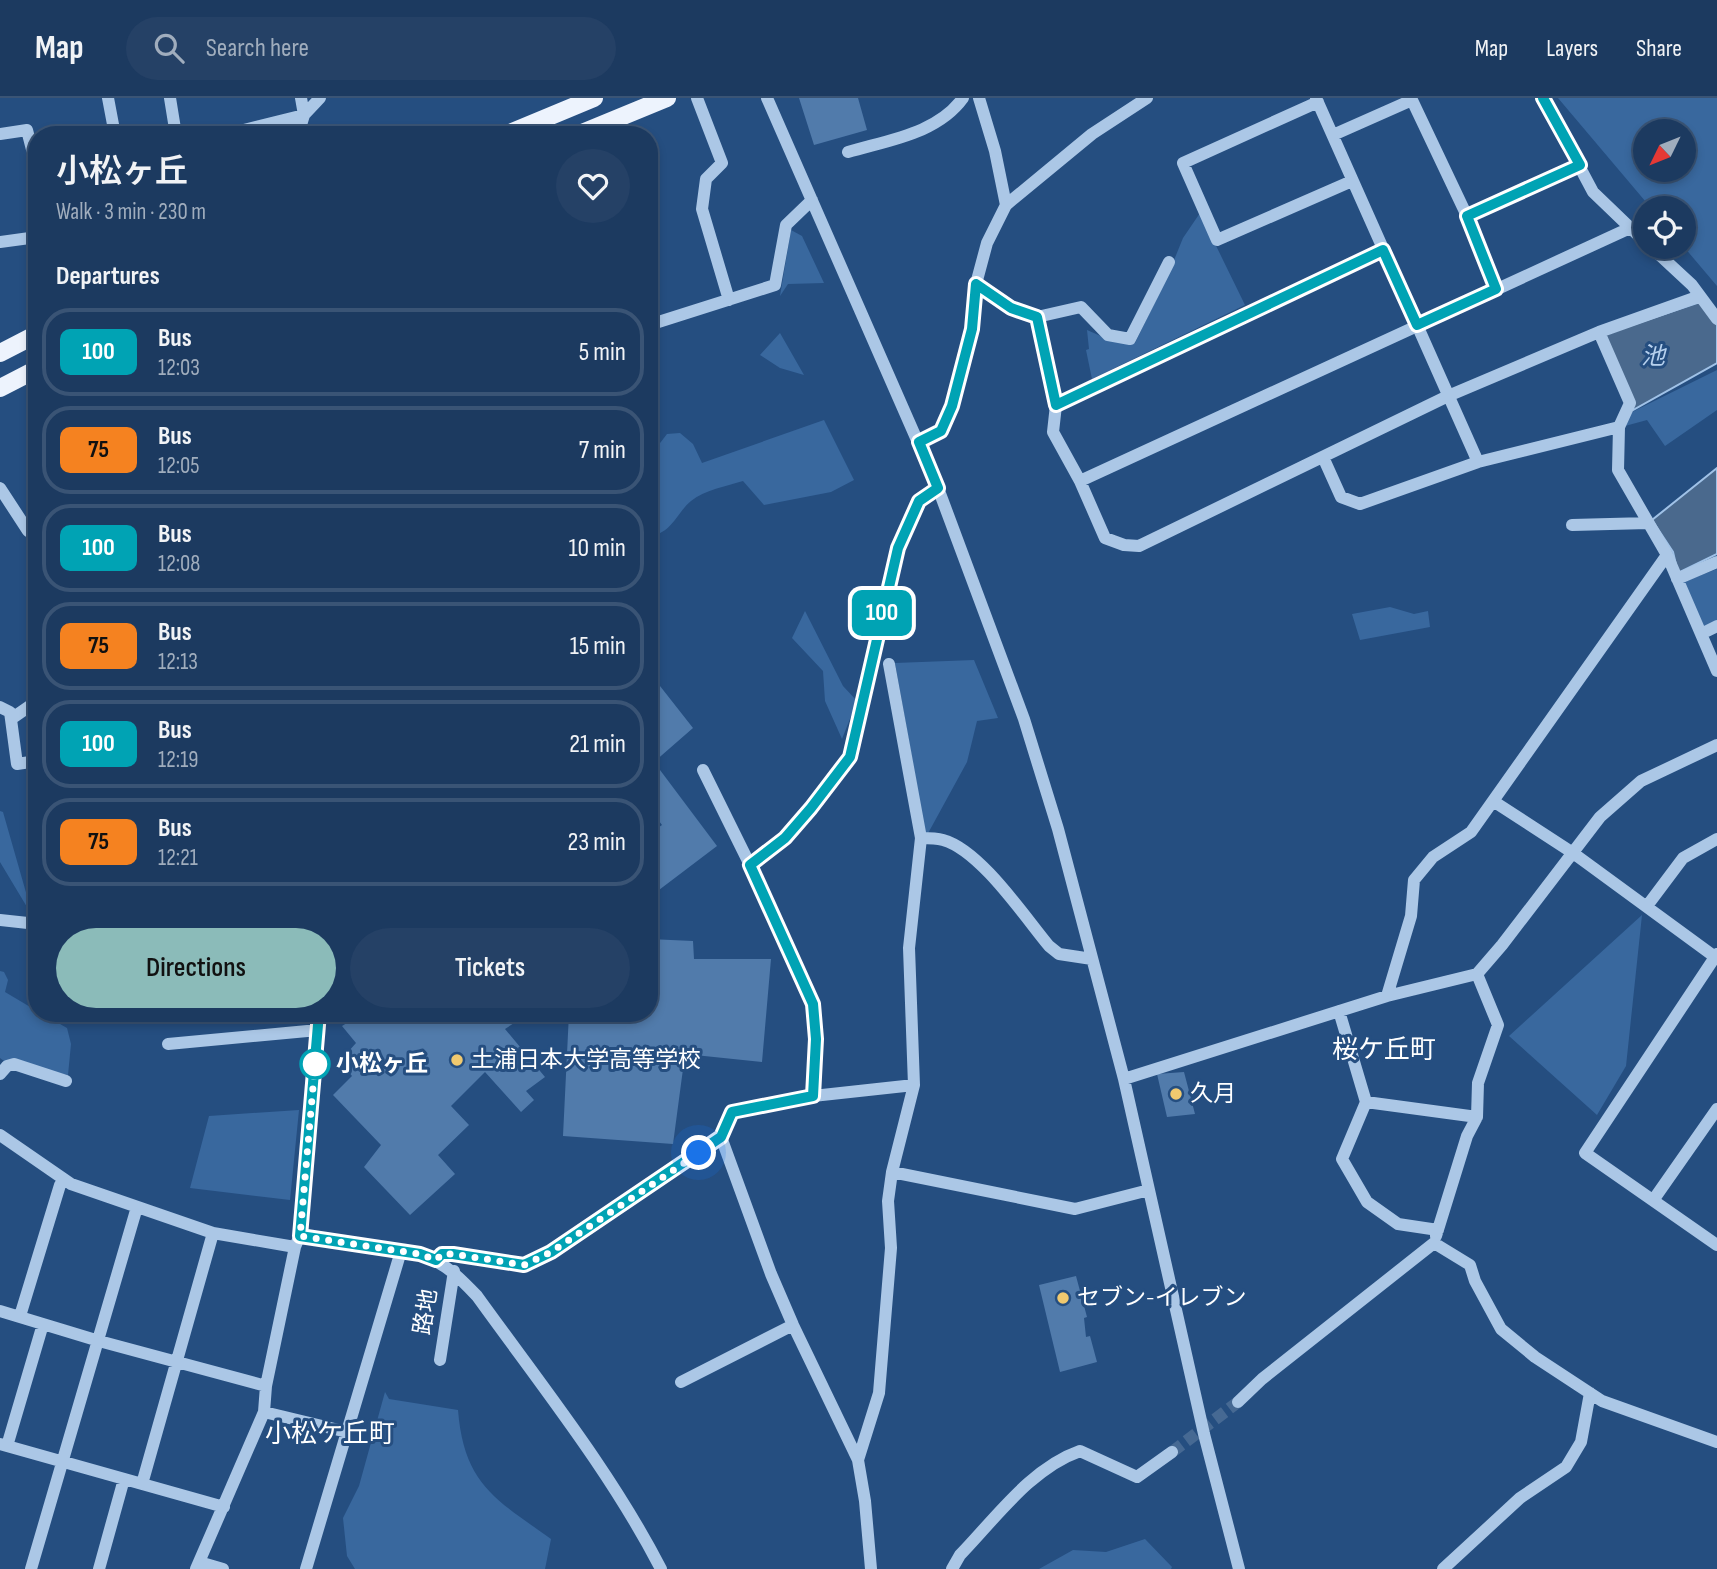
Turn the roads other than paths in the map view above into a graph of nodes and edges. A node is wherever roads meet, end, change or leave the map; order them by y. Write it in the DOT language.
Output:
graph roads {
  1 [pos="108,98"];
  2 [pos="170,98"];
  3 [pos="301,98"];
  4 [pos="320,98"];
  5 [pos="594,98"];
  6 [pos="667,98"];
  7 [pos="697,98"];
  8 [pos="767,98"];
  9 [pos="963,98"];
  10 [pos="979,98"];
  11 [pos="1147,98"];
  12 [pos="1543,98"];
  13 [pos="1412,99"];
  14 [pos="1317,100"];
  15 [pos="304,115"];
  16 [pos="113,126"];
  17 [pos="175,126"];
  18 [pos="260,126"];
  19 [pos="301,126"];
  20 [pos="527,126"];
  21 [pos="599,126"];
  22 [pos="0,134"];
  23 [pos="28,134"];
  24 [pos="1333,135"];
  25 [pos="848,152"];
  26 [pos="1580,165"];
  27 [pos="1352,181"];
  28 [pos="812,200"];
  29 [pos="1006,205"];
  30 [pos="1467,216"];
  31 [pos="1630,228"];
  32 [pos="1633,231"];
  33 [pos="28,238"];
  34 [pos="0,242"];
  35 [pos="1383,250"];
  36 [pos="1664,259"];
  37 [pos="1169,262"];
  38 [pos="976,284"];
  39 [pos="1496,289"];
  40 [pos="1700,296"];
  41 [pos="729,300"];
  42 [pos="1037,317"];
  43 [pos="1717,319"];
  44 [pos="658,322"];
  45 [pos="1417,325"];
  46 [pos="1599,332"];
  47 [pos="28,339"];
  48 [pos="0,353"];
  49 [pos="28,374"];
  50 [pos="0,388"];
  51 [pos="1448,396"];
  52 [pos="1056,405"];
  53 [pos="1619,427"];
  54 [pos="919,442"];
  55 [pos="1323,457"];
  56 [pos="1478,462"];
  57 [pos="1080,481"];
  58 [pos="0,488"];
  59 [pos="938,488"];
  60 [pos="1648,523"];
  61 [pos="1572,525"];
  62 [pos="28,531"];
  63 [pos="1667,555"];
  64 [pos="1717,562"];
  65 [pos="1677,579"];
  66 [pos="1717,626"];
  67 [pos="1700,634"];
  68 [pos="889,664"];
  69 [pos="1717,671"];
  70 [pos="0,707"];
  71 [pos="28,707"];
  72 [pos="11,719"];
  73 [pos="1717,745"];
  74 [pos="28,762"];
  75 [pos="703,770"];
  76 [pos="1493,801"];
  77 [pos="921,838"];
  78 [pos="1717,839"];
  79 [pos="1573,853"];
  80 [pos="750,865"];
  81 [pos="1647,906"];
  82 [pos="0,920"];
  83 [pos="28,923"];
  84 [pos="1716,956"];
  85 [pos="1092,959"];
  86 [pos="1477,974"];
  87 [pos="1387,996"];
  88 [pos="1339,1011"];
  89 [pos="318,1022"];
  90 [pos="318,1030"];
  91 [pos="167,1044"];
  92 [pos="0,1074"];
  93 [pos="1124,1079"];
  94 [pos="66,1081"];
  95 [pos="914,1085"];
  96 [pos="813,1096"];
  97 [pos="1366,1102"];
  98 [pos="1717,1110"];
  99 [pos="1477,1116"];
  100 [pos="0,1135"];
  101 [pos="721,1137"];
  102 [pos="892,1172"];
  103 [pos="64,1179"];
  104 [pos="1149,1190"];
  105 [pos="1654,1199"];
  106 [pos="137,1207"];
  107 [pos="1438,1230"];
  108 [pos="214,1233"];
  109 [pos="298,1241"];
  110 [pos="1434,1243"];
  111 [pos="1717,1245"];
  112 [pos="401,1251"];
  113 [pos="436,1260"];
  114 [pos="454,1271"];
  115 [pos="0,1311"];
  116 [pos="20,1317"];
  117 [pos="43,1324"];
  118 [pos="793,1325"];
  119 [pos="99,1341"];
  120 [pos="440,1360"];
  121 [pos="175,1362"];
  122 [pos="681,1382"];
  123 [pos="266,1386"];
  124 [pos="1590,1393"];
  125 [pos="1238,1402"];
  126 [pos="264,1412"];
  127 [pos="347,1432"];
  128 [pos="1717,1442"];
  129 [pos="3,1445"];
  130 [pos="1172,1452"];
  131 [pos="858,1460"];
  132 [pos="62,1462"];
  133 [pos="124,1479"];
  134 [pos="142,1484"];
  135 [pos="224,1507"];
  136 [pos="198,1565"];
  137 [pos="31,1569"];
  138 [pos="99,1569"];
  139 [pos="223,1569"];
  140 [pos="306,1569"];
  141 [pos="661,1569"];
  142 [pos="871,1569"];
  143 [pos="952,1569"];
  144 [pos="1239,1569"];
  145 [pos="1443,1569"];
  1 -- 16 [label="street"];
  2 -- 17 [label="street"];
  3 -- 15 [label="street"];
  4 -- 15 [label="street"];
  5 -- 20 [label="main road"];
  6 -- 21 [label="main road"];
  7 -- 41 [label="street"];
  8 -- 28 [label="street"];
  9 -- 25 [label="street"];
  10 -- 29 [label="street"];
  11 -- 29 [label="street"];
  12 -- 26 [label="street"];
  13 -- 24 [label="street"];
  13 -- 30 [label="street"];
  14 -- 24 [label="street"];
  14 -- 27 [label="street"];
  15 -- 18 [label="street"];
  15 -- 19 [label="street"];
  22 -- 23 [label="street"];
  24 -- 27 [label="street"];
  26 -- 30 [label="street"];
  26 -- 31 [label="street"];
  27 -- 35 [label="street"];
  28 -- 41 [label="street"];
  28 -- 54 [label="street"];
  29 -- 38 [label="street"];
  30 -- 39 [label="street"];
  31 -- 32 [label="street"];
  31 -- 39 [label="street"];
  33 -- 34 [label="street"];
  35 -- 45 [label="street"];
  35 -- 52 [label="street"];
  36 -- 40 [label="street"];
  37 -- 42 [label="street"];
  38 -- 42 [label="street"];
  38 -- 54 [label="street"];
  39 -- 45 [label="street"];
  40 -- 43 [label="street"];
  40 -- 46 [label="street"];
  41 -- 44 [label="street"];
  42 -- 52 [label="street"];
  45 -- 51 [label="street"];
  45 -- 57 [label="street"];
  46 -- 51 [label="street"];
  46 -- 53 [label="street"];
  47 -- 48 [label="main road"];
  49 -- 50 [label="main road"];
  51 -- 55 [label="street"];
  51 -- 56 [label="street"];
  52 -- 57 [label="street"];
  53 -- 56 [label="street"];
  53 -- 60 [label="street"];
  54 -- 59 [label="street"];
  55 -- 56 [label="street"];
  55 -- 57 [label="street"];
  58 -- 62 [label="street"];
  59 -- 80 [label="street"];
  59 -- 85 [label="street"];
  60 -- 61 [label="street"];
  60 -- 63 [label="street"];
  63 -- 65 [label="street"];
  63 -- 76 [label="street"];
  64 -- 65 [label="street"];
  65 -- 67 [label="street"];
  66 -- 67 [label="street"];
  67 -- 69 [label="street"];
  68 -- 77 [label="street"];
  70 -- 72 [label="street"];
  71 -- 72 [label="street"];
  72 -- 74 [label="street"];
  73 -- 79 [label="street"];
  75 -- 80 [label="street"];
  76 -- 79 [label="street"];
  76 -- 87 [label="street"];
  77 -- 85 [label="street"];
  77 -- 95 [label="street"];
  78 -- 81 [label="street"];
  79 -- 81 [label="street"];
  79 -- 86 [label="street"];
  80 -- 96 [label="street"];
  81 -- 84 [label="street"];
  82 -- 83 [label="street"];
  84 -- 105 [label="street"];
  85 -- 93 [label="street"];
  86 -- 87 [label="street"];
  86 -- 99 [label="street"];
  87 -- 88 [label="street"];
  88 -- 93 [label="street"];
  88 -- 97 [label="street"];
  89 -- 90 [label="street"];
  90 -- 91 [label="street"];
  90 -- 109 [label="street"];
  92 -- 94 [label="street"];
  93 -- 104 [label="street"];
  95 -- 96 [label="street"];
  95 -- 102 [label="street"];
  96 -- 101 [label="street"];
  97 -- 99 [label="street"];
  97 -- 107 [label="street"];
  98 -- 105 [label="street"];
  99 -- 107 [label="street"];
  100 -- 103 [label="street"];
  101 -- 113 [label="street"];
  101 -- 118 [label="street"];
  102 -- 104 [label="street"];
  102 -- 131 [label="street"];
  103 -- 106 [label="street"];
  103 -- 116 [label="street"];
  104 -- 144 [label="street"];
  105 -- 111 [label="street"];
  106 -- 108 [label="street"];
  106 -- 119 [label="street"];
  107 -- 110 [label="street"];
  108 -- 109 [label="street"];
  108 -- 121 [label="street"];
  109 -- 112 [label="street"];
  109 -- 123 [label="street"];
  110 -- 124 [label="street"];
  110 -- 125 [label="street"];
  112 -- 113 [label="street"];
  112 -- 127 [label="street"];
  113 -- 114 [label="street"];
  114 -- 120 [label="street, 路地"];
  114 -- 141 [label="street"];
  115 -- 116 [label="street"];
  116 -- 117 [label="street"];
  117 -- 119 [label="street"];
  117 -- 129 [label="street"];
  118 -- 122 [label="street"];
  118 -- 131 [label="street"];
  119 -- 121 [label="street"];
  119 -- 132 [label="street"];
  121 -- 123 [label="street"];
  121 -- 134 [label="street"];
  123 -- 126 [label="street"];
  124 -- 128 [label="street"];
  124 -- 145 [label="street"];
  126 -- 127 [label="street"];
  126 -- 135 [label="street"];
  127 -- 140 [label="street"];
  129 -- 132 [label="street"];
  130 -- 143 [label="street"];
  131 -- 142 [label="street"];
  132 -- 133 [label="street"];
  132 -- 137 [label="street"];
  133 -- 134 [label="street"];
  133 -- 138 [label="street"];
  134 -- 135 [label="street"];
  135 -- 136 [label="street"];
  136 -- 139 [label="street"];
}
